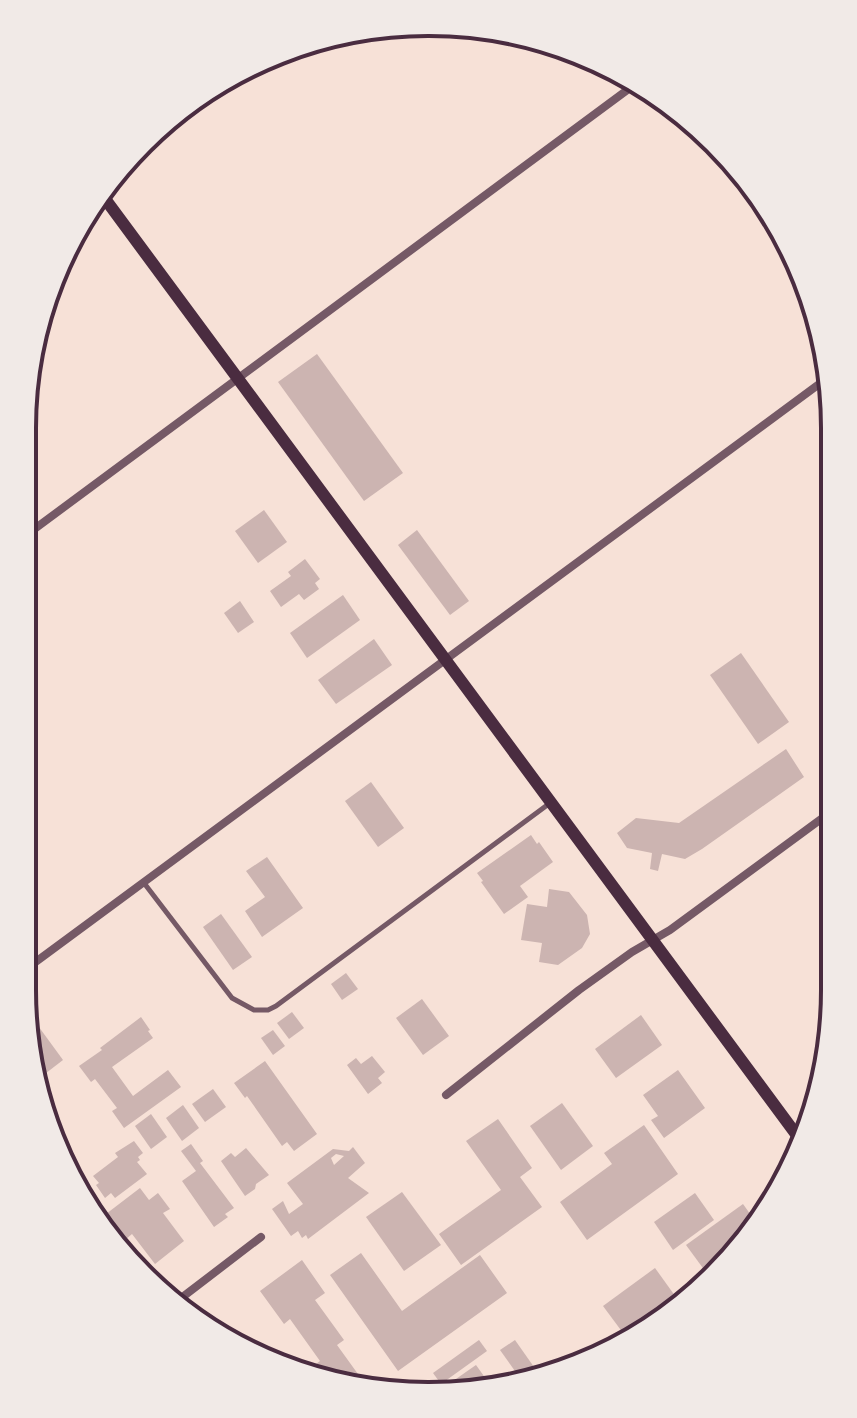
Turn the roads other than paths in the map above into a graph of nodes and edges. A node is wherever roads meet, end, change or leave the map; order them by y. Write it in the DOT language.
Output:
graph roads {
  1 [pos="627,90"];
  2 [pos="108,202"];
  3 [pos="237,378"];
  4 [pos="819,384"];
  5 [pos="36,528"];
  6 [pos="445,660"];
  7 [pos="551,803"];
  8 [pos="821,819"];
  9 [pos="144,882"];
  10 [pos="652,940"];
  11 [pos="36,962"];
  12 [pos="446,1095"];
  13 [pos="794,1132"];
  14 [pos="261,1237"];
  15 [pos="184,1296"];
  1 -- 3 [label="street"];
  2 -- 3 [label="main road"];
  3 -- 5 [label="street"];
  3 -- 6 [label="main road"];
  4 -- 6 [label="street"];
  6 -- 7 [label="main road"];
  6 -- 9 [label="street"];
  7 -- 9 [label="lane"];
  7 -- 10 [label="main road"];
  8 -- 10 [label="street"];
  9 -- 11 [label="street"];
  10 -- 12 [label="street"];
  10 -- 13 [label="main road"];
  14 -- 15 [label="street"];
}
